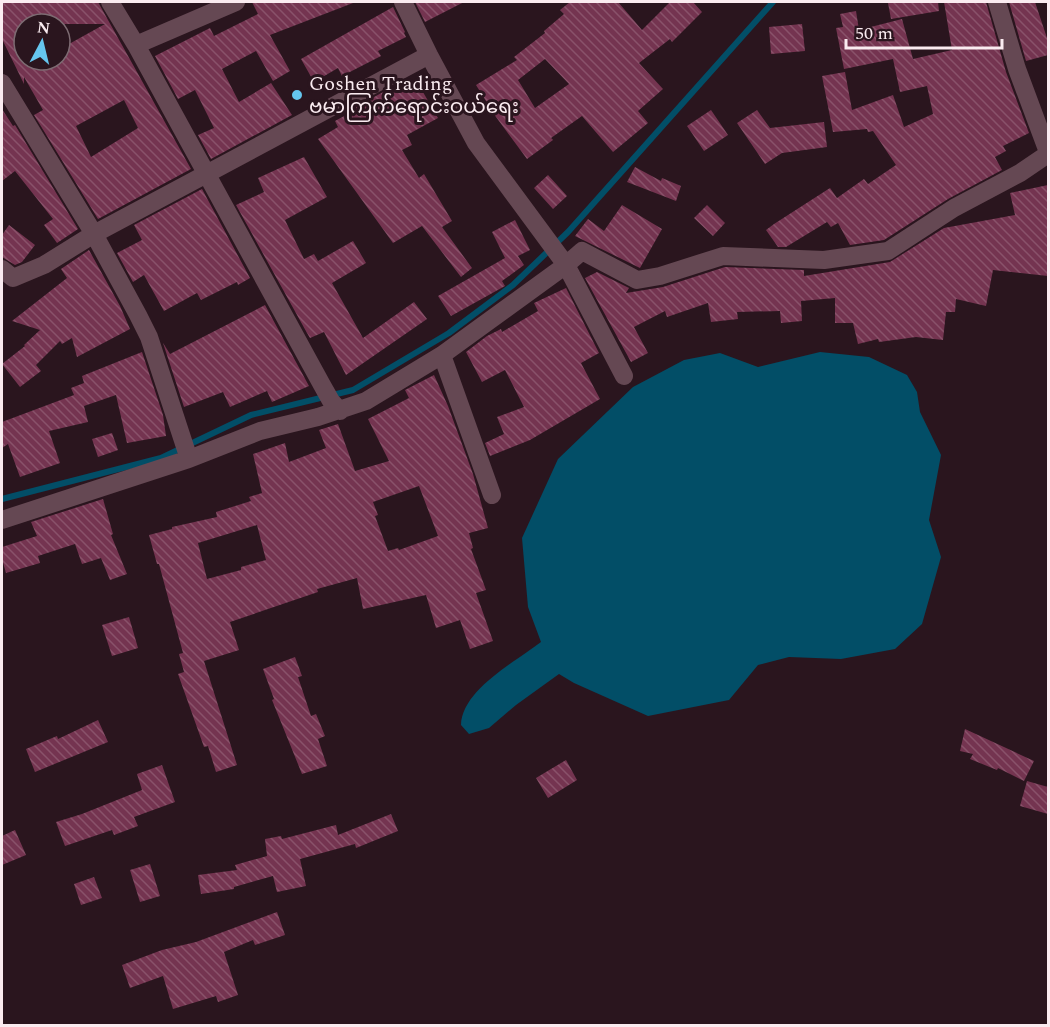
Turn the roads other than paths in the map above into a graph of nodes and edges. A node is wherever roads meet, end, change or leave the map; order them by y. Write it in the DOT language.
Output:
graph roads {
  1 [pos="110,2"];
  2 [pos="236,2"];
  3 [pos="403,2"];
  4 [pos="997,2"];
  5 [pos="136,45"];
  6 [pos="429,55"];
  7 [pos="2,83"];
  8 [pos="1048,153"];
  9 [pos="207,174"];
  10 [pos="94,234"];
  11 [pos="557,253"];
  12 [pos="2,269"];
  13 [pos="442,356"];
  14 [pos="624,376"];
  15 [pos="335,406"];
  16 [pos="189,459"];
  17 [pos="492,495"];
  18 [pos="2,520"];
  1 -- 5 [label="street"];
  2 -- 5 [label="street"];
  3 -- 6 [label="street"];
  4 -- 8 [label="street"];
  5 -- 9 [label="street"];
  6 -- 9 [label="street"];
  6 -- 11 [label="street"];
  7 -- 10 [label="street"];
  8 -- 11 [label="street"];
  9 -- 10 [label="street"];
  9 -- 15 [label="street"];
  10 -- 12 [label="street"];
  10 -- 16 [label="street"];
  11 -- 13 [label="street"];
  11 -- 14 [label="street"];
  13 -- 15 [label="street"];
  13 -- 17 [label="street"];
  15 -- 16 [label="street"];
  16 -- 18 [label="street"];
}
